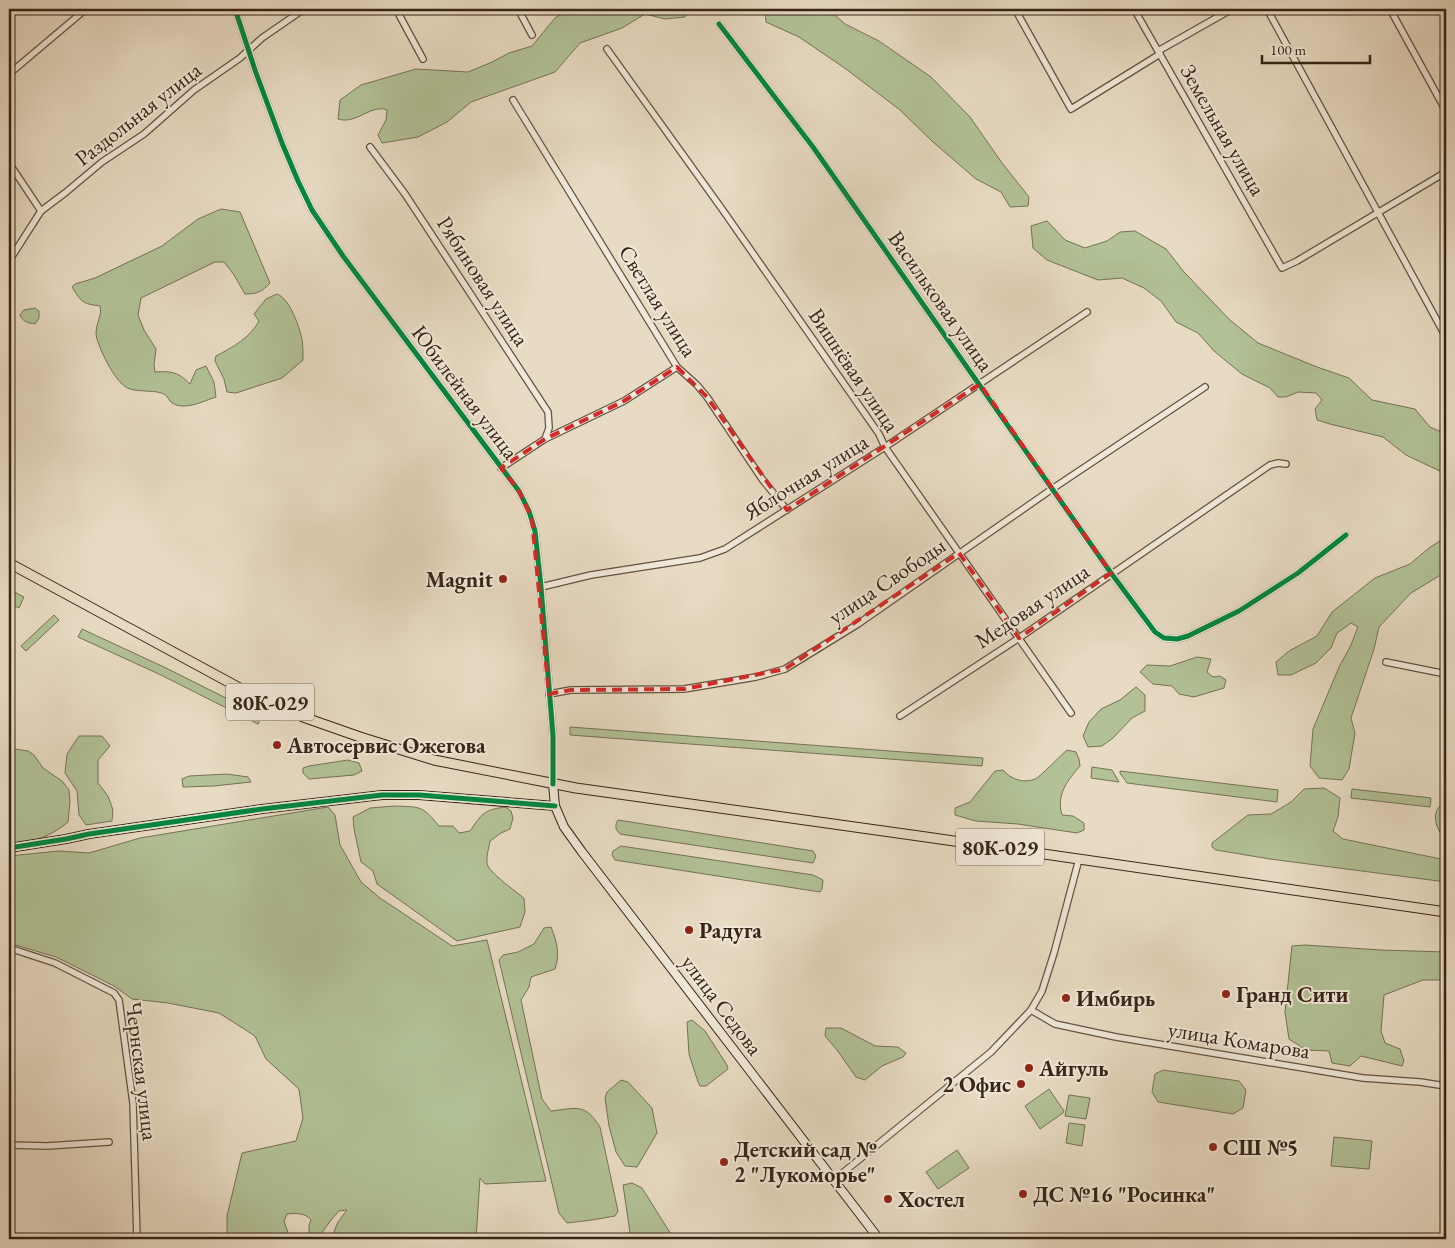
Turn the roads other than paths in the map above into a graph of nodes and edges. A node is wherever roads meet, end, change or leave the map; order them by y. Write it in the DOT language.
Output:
graph roads {
  1 [pos="86,9"];
  2 [pos="235,9"];
  3 [pos="304,9"];
  4 [pos="396,9"];
  5 [pos="518,9"];
  6 [pos="1015,9"];
  7 [pos="1134,9"];
  8 [pos="1232,9"];
  9 [pos="1267,9"];
  10 [pos="1390,9"];
  11 [pos="719,24"];
  12 [pos="532,34"];
  13 [pos="607,49"];
  14 [pos="249,50"];
  15 [pos="1159,53"];
  16 [pos="424,58"];
  17 [pos="9,74"];
  18 [pos="513,100"];
  19 [pos="1446,111"];
  20 [pos="370,147"];
  21 [pos="9,163"];
  22 [pos="1446,172"];
  23 [pos="41,211"];
  24 [pos="1379,212"];
  25 [pos="9,261"];
  26 [pos="1087,312"];
  27 [pos="1446,337"];
  28 [pos="677,367"];
  29 [pos="980,384"];
  30 [pos="1205,387"];
  31 [pos="545,439"];
  32 [pos="885,447"];
  33 [pos="1286,464"];
  34 [pos="500,468"];
  35 [pos="1052,490"];
  36 [pos="787,510"];
  37 [pos="1346,535"];
  38 [pos="959,553"];
  39 [pos="9,563"];
  40 [pos="1111,573"];
  41 [pos="541,587"];
  42 [pos="1019,638"];
  43 [pos="1386,662"];
  44 [pos="1446,674"];
  45 [pos="549,694"];
  46 [pos="1070,713"];
  47 [pos="900,716"];
  48 [pos="553,784"];
  49 [pos="555,806"];
  50 [pos="9,848"];
  51 [pos="1079,859"];
  52 [pos="1446,912"];
  53 [pos="9,948"];
  54 [pos="1031,1010"];
  55 [pos="1446,1086"];
  56 [pos="109,1142"];
  57 [pos="9,1145"];
  58 [pos="834,1180"];
  59 [pos="137,1239"];
  60 [pos="879,1239"];
  1 -- 17 [label="street"];
  2 -- 14 [label="street, Юбилейная улица"];
  3 -- 14 [label="street, Раздольная улица"];
  4 -- 16 [label="street"];
  5 -- 12 [label="street"];
  6 -- 15 [label="street"];
  7 -- 15 [label="street, Земельная улица"];
  8 -- 15 [label="street"];
  9 -- 24 [label="street"];
  10 -- 19 [label="street"];
  11 -- 29 [label="street, Васильковая улица"];
  13 -- 32 [label="street, Вишнёвая улица"];
  14 -- 23 [label="street, Раздольная улица"];
  14 -- 34 [label="street, Юбилейная улица"];
  15 -- 24 [label="street, Земельная улица"];
  18 -- 28 [label="street, Светлая улица"];
  20 -- 31 [label="street, Рябиновая улица"];
  21 -- 23 [label="street"];
  22 -- 24 [label="street"];
  23 -- 25 [label="street, Раздольная улица"];
  24 -- 27 [label="street"];
  26 -- 29 [label="street, Яблочная улица"];
  28 -- 31 [label="street"];
  28 -- 36 [label="street, Светлая улица"];
  29 -- 32 [label="street, Яблочная улица"];
  29 -- 35 [label="street, Васильковая улица"];
  30 -- 35 [label="street, улица Свободы"];
  31 -- 34 [label="street"];
  32 -- 36 [label="street, Яблочная улица"];
  32 -- 38 [label="street, Вишнёвая улица"];
  33 -- 40 [label="street, Медовая улица"];
  34 -- 41 [label="street, Юбилейная улица"];
  35 -- 38 [label="street, улица Свободы"];
  35 -- 40 [label="street, Васильковая улица"];
  36 -- 41 [label="street, Яблочная улица"];
  37 -- 40 [label="street, Васильковая улица"];
  38 -- 42 [label="street, Вишнёвая улица"];
  38 -- 45 [label="street, улица Свободы"];
  39 -- 48 [label="main road, 80К-029"];
  40 -- 42 [label="street, Медовая улица"];
  41 -- 45 [label="street, Юбилейная улица"];
  42 -- 46 [label="street, Вишнёвая улица"];
  42 -- 47 [label="street, Медовая улица"];
  43 -- 44 [label="street"];
  45 -- 48 [label="street, Юбилейная улица"];
  48 -- 49 [label="main road, улица Седова"];
  48 -- 51 [label="main road, 80К-029"];
  49 -- 50 [label="main road"];
  49 -- 58 [label="main road, улица Седова"];
  51 -- 52 [label="main road, 80К-029"];
  51 -- 54 [label="street"];
  53 -- 59 [label="street, Чернская улица"];
  54 -- 55 [label="street, улица Комарова"];
  54 -- 58 [label="street"];
  56 -- 57 [label="street"];
  58 -- 60 [label="main road, улица Седова"];
}
